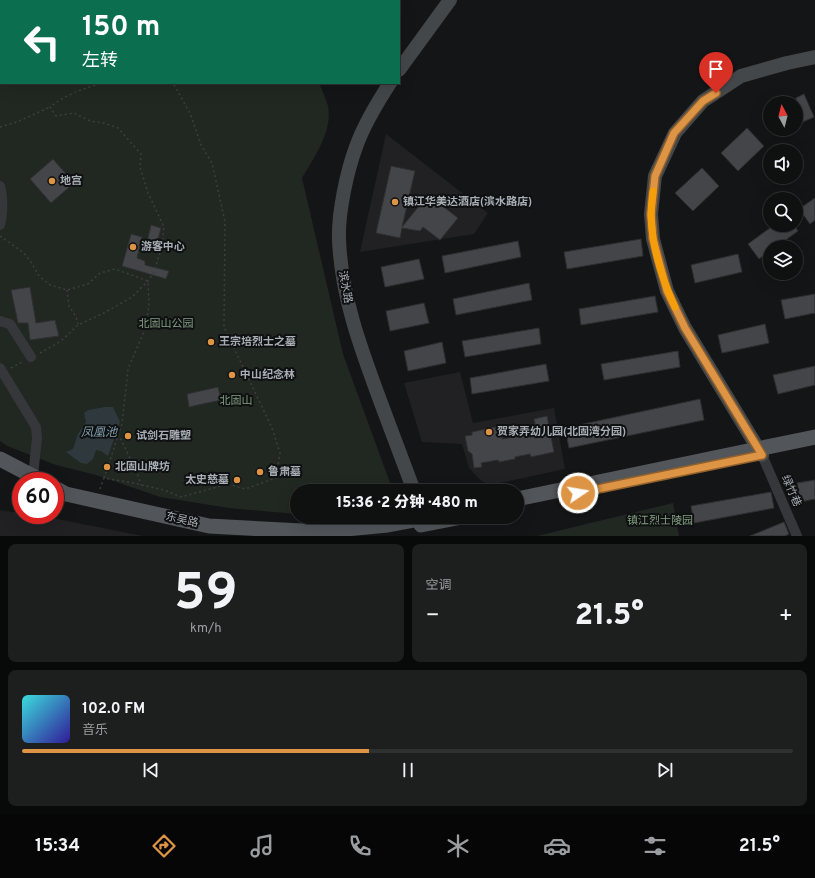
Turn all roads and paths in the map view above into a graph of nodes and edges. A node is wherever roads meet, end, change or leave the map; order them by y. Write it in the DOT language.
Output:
graph roads {
  1 [pos="450,0"];
  2 [pos="815,58"];
  3 [pos="400,69"];
  4 [pos="100,84"];
  5 [pos="174,84"];
  6 [pos="389,84"];
  7 [pos="50,107"];
  8 [pos="0,127"];
  9 [pos="0,186"];
  10 [pos="0,225"];
  11 [pos="0,236"];
  12 [pos="148,281"];
  13 [pos="66,290"];
  14 [pos="0,321"];
  15 [pos="78,325"];
  16 [pos="31,357"];
  17 [pos="1,370"];
  18 [pos="118,434"];
  19 [pos="815,437"];
  20 [pos="815,444"];
  21 [pos="761,452"];
  22 [pos="0,459"];
  23 [pos="0,469"];
  24 [pos="21,472"];
  25 [pos="34,472"];
  26 [pos="12,473"];
  27 [pos="104,478"];
  28 [pos="411,484"];
  29 [pos="141,485"];
  30 [pos="64,493"];
  31 [pos="524,498"];
  32 [pos="64,500"];
  33 [pos="96,501"];
  34 [pos="524,504"];
  35 [pos="399,524"];
  36 [pos="411,524"];
  37 [pos="330,533"];
  38 [pos="262,536"];
  39 [pos="347,536"];
  40 [pos="797,536"];
  1 -- 3 [label="street"];
  2 -- 21 [label="street"];
  4 -- 7 [label="path"];
  5 -- 29 [label="path"];
  6 -- 28 [label="street, 滨水路"];
  7 -- 8 [label="path"];
  7 -- 12 [label="path"];
  9 -- 10 [label="street"];
  11 -- 13 [label="path"];
  12 -- 13 [label="path"];
  12 -- 15 [label="path"];
  12 -- 18 [label="path"];
  13 -- 15 [label="path"];
  14 -- 16 [label="street"];
  15 -- 16 [label="path"];
  16 -- 17 [label="path"];
  17 -- 25 [label="street"];
  18 -- 27 [label="path"];
  18 -- 29 [label="path"];
  19 -- 21 [label="main road"];
  20 -- 21 [label="main road"];
  21 -- 31 [label="main road"];
  21 -- 34 [label="main road"];
  21 -- 40 [label="street, 绿竹巷"];
  22 -- 24 [label="main road"];
  23 -- 26 [label="main road"];
  27 -- 29 [label="path"];
  27 -- 33 [label="path"];
  30 -- 33 [label="main road, 东吴路"];
  32 -- 38 [label="main road, 东吴路"];
  33 -- 37 [label="main road, 东吴路"];
  35 -- 37 [label="main road, 东吴路"];
  36 -- 39 [label="main road, 东吴路"];
}
